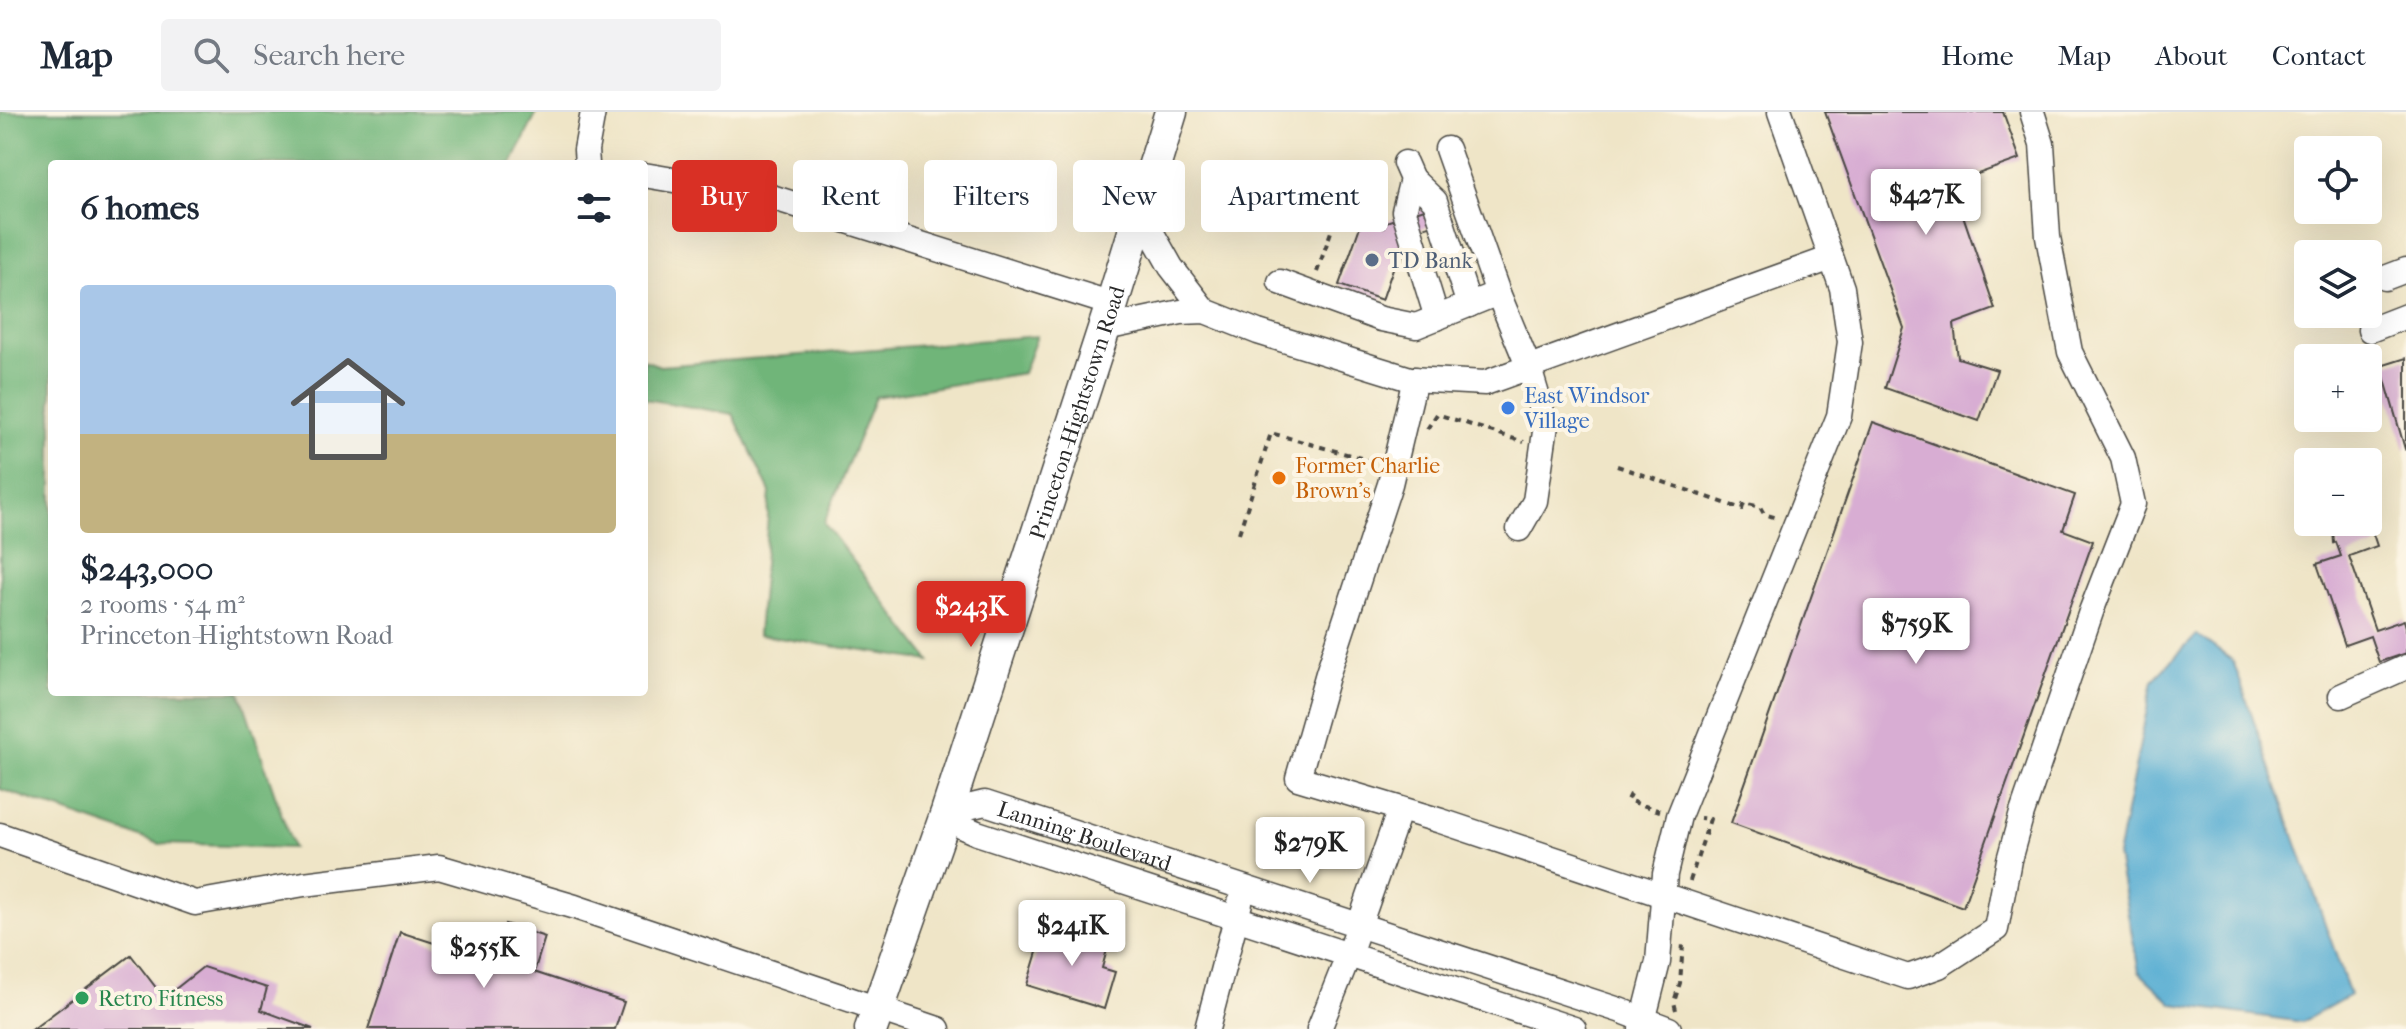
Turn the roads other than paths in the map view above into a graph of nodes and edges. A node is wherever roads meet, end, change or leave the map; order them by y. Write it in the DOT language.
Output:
graph roads {
  1 [pos="593,112"];
  2 [pos="1171,112"];
  3 [pos="1780,112"];
  4 [pos="2032,112"];
  5 [pos="1447,149"];
  6 [pos="587,160"];
  7 [pos="1157,160"];
  8 [pos="648,176"];
  9 [pos="1135,232"];
  10 [pos="1151,232"];
  11 [pos="1831,258"];
  12 [pos="1280,282"];
  13 [pos="1498,293"];
  14 [pos="1205,311"];
  15 [pos="1453,311"];
  16 [pos="1108,316"];
  17 [pos="2406,316"];
  18 [pos="2370,330"];
  19 [pos="1529,368"];
  20 [pos="1415,379"];
  21 [pos="1519,529"];
  22 [pos="2406,667"];
  23 [pos="2341,696"];
  24 [pos="1400,809"];
  25 [pos="947,812"];
  26 [pos="0,835"];
  27 [pos="1245,889"];
  28 [pos="1664,896"];
  29 [pos="1235,918"];
  30 [pos="1359,927"];
  31 [pos="1349,954"];
  32 [pos="874,1020"];
  33 [pos="1642,1025"];
  34 [pos="938,1029"];
  35 [pos="1207,1029"];
  36 [pos="1319,1029"];
  37 [pos="1574,1029"];
  38 [pos="1669,1029"];
  1 -- 6 [label="street"];
  2 -- 7 [label="main road, Princeton-Hightstown Road"];
  3 -- 11 [label="street"];
  4 -- 28 [label="street"];
  5 -- 13 [label="street"];
  8 -- 16 [label="street"];
  9 -- 16 [label="main road, Princeton-Hightstown Road"];
  10 -- 14 [label="street"];
  11 -- 19 [label="street"];
  11 -- 28 [label="street"];
  12 -- 15 [label="street"];
  13 -- 15 [label="street"];
  13 -- 19 [label="street"];
  14 -- 16 [label="street"];
  14 -- 20 [label="street"];
  15 -- 15 [label="street"];
  16 -- 25 [label="main road, Princeton-Hightstown Road"];
  17 -- 18 [label="street"];
  19 -- 20 [label="street"];
  19 -- 21 [label="street"];
  20 -- 24 [label="street"];
  22 -- 23 [label="street"];
  24 -- 28 [label="street"];
  24 -- 30 [label="street"];
  25 -- 27 [label="street, Lanning Boulevard"];
  25 -- 29 [label="street, Lanning Boulevard"];
  25 -- 32 [label="main road, Princeton-Hightstown Road"];
  26 -- 32 [label="street"];
  27 -- 29 [label="street"];
  27 -- 30 [label="street, Lanning Boulevard"];
  28 -- 33 [label="street"];
  29 -- 31 [label="street, Lanning Boulevard"];
  29 -- 35 [label="street"];
  30 -- 31 [label="street"];
  30 -- 33 [label="street, Lanning Boulevard"];
  31 -- 36 [label="street"];
  31 -- 37 [label="street, Lanning Boulevard"];
  32 -- 34 [label="street"];
  33 -- 38 [label="street, Lanning Boulevard"];
}
